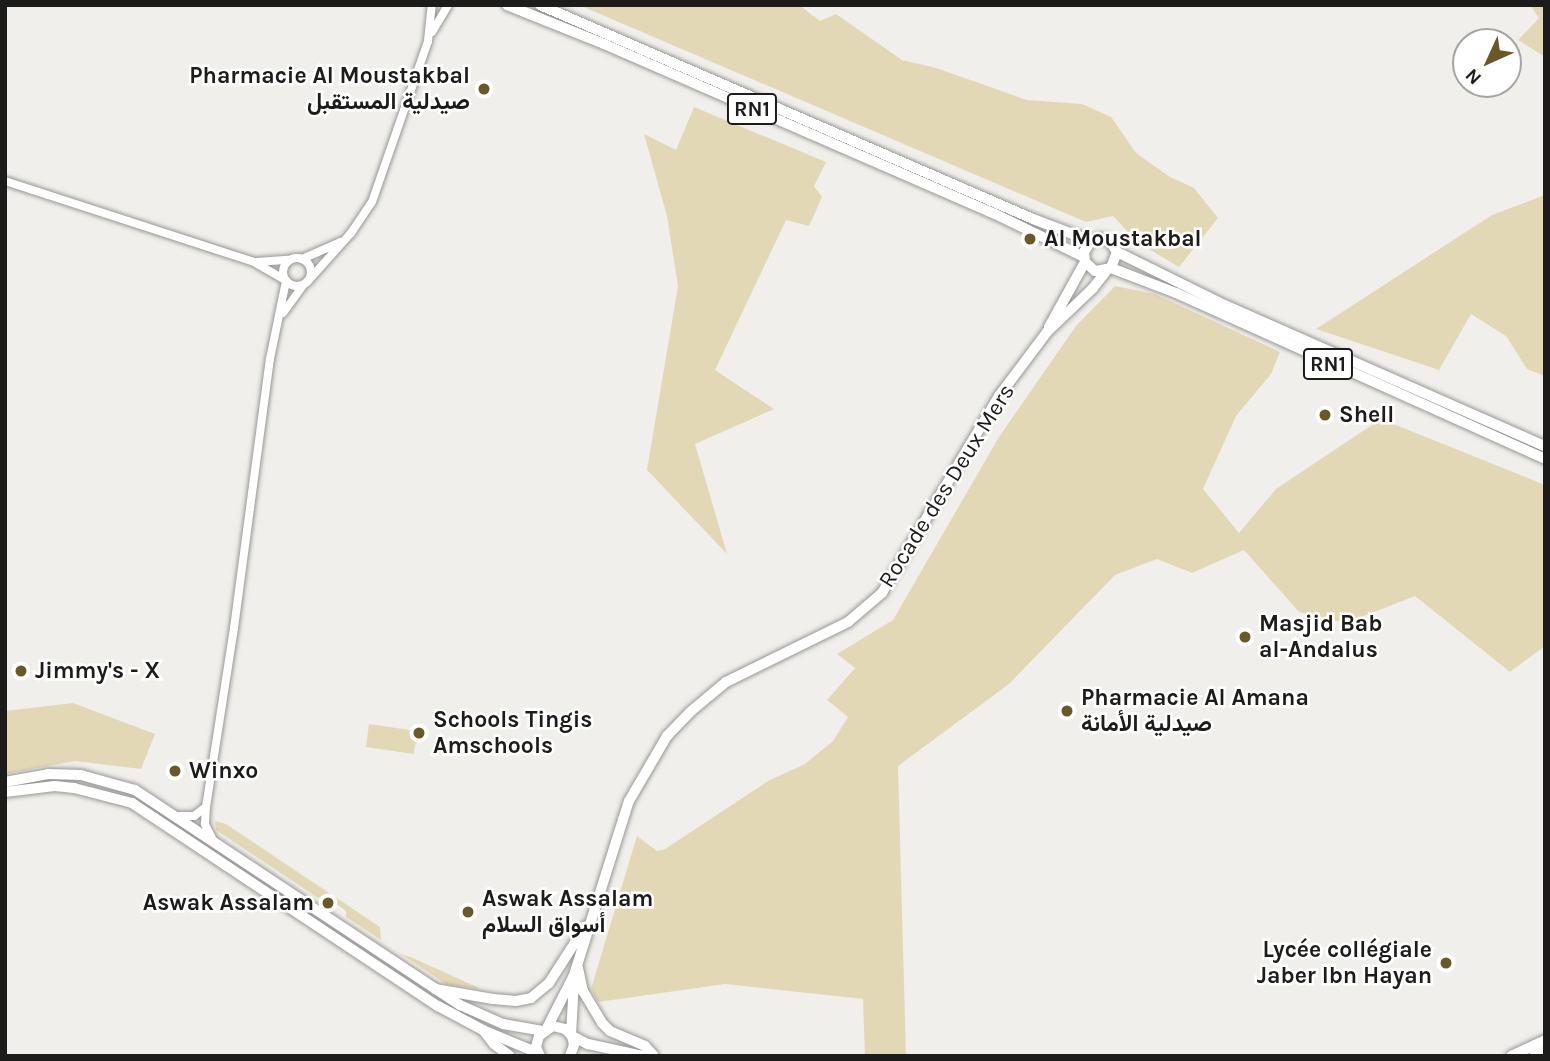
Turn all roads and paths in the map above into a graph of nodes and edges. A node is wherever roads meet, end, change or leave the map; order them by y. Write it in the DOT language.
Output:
graph roads {
  1 [pos="432,5"];
  2 [pos="448,5"];
  3 [pos="507,5"];
  4 [pos="540,5"];
  5 [pos="428,41"];
  6 [pos="5,181"];
  7 [pos="344,241"];
  8 [pos="1091,241"];
  9 [pos="1117,252"];
  10 [pos="302,258"];
  11 [pos="288,260"];
  12 [pos="1084,260"];
  13 [pos="254,262"];
  14 [pos="1109,269"];
  15 [pos="285,280"];
  16 [pos="305,283"];
  17 [pos="279,318"];
  18 [pos="1046,332"];
  19 [pos="1545,446"];
  20 [pos="1545,459"];
  21 [pos="5,782"];
  22 [pos="5,792"];
  23 [pos="206,807"];
  24 [pos="176,816"];
  25 [pos="213,841"];
  26 [pos="591,919"];
  27 [pos="576,970"];
  28 [pos="435,989"];
  29 [pos="545,1029"];
  30 [pos="483,1030"];
  31 [pos="571,1035"];
  32 [pos="1545,1040"];
  33 [pos="1545,1051"];
  34 [pos="539,1054"];
  35 [pos="510,1056"];
  36 [pos="570,1056"];
  37 [pos="643,1056"];
  38 [pos="654,1056"];
  39 [pos="1511,1056"];
  40 [pos="1534,1056"];
  1 -- 5 [label="street"];
  2 -- 5 [label="street"];
  3 -- 12 [label="main road, RN1"];
  4 -- 8 [label="main road, RN1"];
  5 -- 7 [label="street"];
  6 -- 13 [label="street"];
  7 -- 10 [label="street"];
  7 -- 16 [label="street"];
  8 -- 9 [label="main road, RN1"];
  8 -- 12 [label="main road"];
  9 -- 14 [label="main road"];
  9 -- 19 [label="main road, RN1"];
  10 -- 11 [label="street"];
  10 -- 16 [label="street"];
  11 -- 13 [label="street"];
  11 -- 15 [label="street"];
  12 -- 14 [label="main road, RN1"];
  12 -- 18 [label="main road, Rocade des Deux Mers"];
  13 -- 15 [label="street"];
  14 -- 18 [label="main road, Rocade des Deux Mers"];
  14 -- 20 [label="main road, RN1"];
  15 -- 16 [label="street"];
  15 -- 17 [label="street"];
  16 -- 17 [label="street"];
  17 -- 23 [label="street"];
  18 -- 26 [label="main road, Rocade des Deux Mers"];
  21 -- 24 [label="main road"];
  22 -- 30 [label="main road"];
  23 -- 24 [label="street"];
  23 -- 25 [label="street"];
  24 -- 25 [label="main road"];
  25 -- 28 [label="main road"];
  26 -- 27 [label="main road, Rocade des Deux Mers"];
  26 -- 28 [label="main road"];
  27 -- 29 [label="main road, Rocade des Deux Mers"];
  27 -- 31 [label="main road, Rocade des Deux Mers"];
  27 -- 38 [label="main road"];
  28 -- 29 [label="main road"];
  29 -- 31 [label="main road"];
  29 -- 34 [label="main road, Rocade des Deux Mers"];
  30 -- 34 [label="main road"];
  30 -- 35 [label="main road"];
  31 -- 36 [label="main road, Rocade des Deux Mers"];
  31 -- 37 [label="main road"];
  32 -- 39 [label="main road"];
  33 -- 40 [label="main road"];
}
